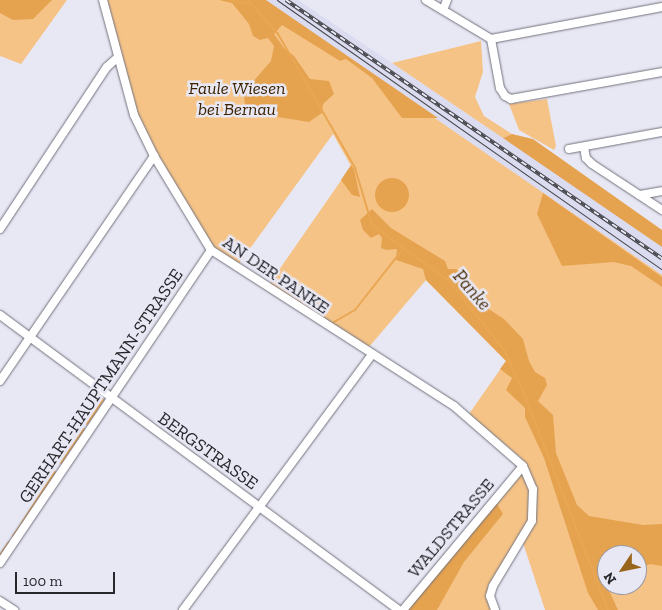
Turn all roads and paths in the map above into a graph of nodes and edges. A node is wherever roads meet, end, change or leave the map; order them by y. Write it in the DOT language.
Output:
graph roads {
  1 [pos="104,0"];
  2 [pos="426,0"];
  3 [pos="447,0"];
  4 [pos="662,8"];
  5 [pos="443,10"];
  6 [pos="491,39"];
  7 [pos="117,58"];
  8 [pos="662,72"];
  9 [pos="662,132"];
  10 [pos="584,146"];
  11 [pos="569,149"];
  12 [pos="154,156"];
  13 [pos="662,191"];
  14 [pos="640,195"];
  15 [pos="662,210"];
  16 [pos="0,229"];
  17 [pos="211,250"];
  18 [pos="0,316"];
  19 [pos="30,337"];
  20 [pos="372,355"];
  21 [pos="0,381"];
  22 [pos="110,398"];
  23 [pos="523,466"];
  24 [pos="260,508"];
  25 [pos="0,563"];
  26 [pos="0,601"];
  27 [pos="14,610"];
  28 [pos="182,610"];
  29 [pos="401,610"];
  30 [pos="495,610"];
  1 -- 7 [label="street, AN DER PANKE"];
  2 -- 5 [label="street"];
  3 -- 5 [label="street"];
  4 -- 6 [label="street"];
  5 -- 6 [label="street"];
  6 -- 8 [label="street"];
  7 -- 12 [label="street, AN DER PANKE"];
  7 -- 16 [label="street"];
  9 -- 10 [label="street"];
  10 -- 11 [label="street"];
  10 -- 14 [label="street"];
  12 -- 17 [label="street, AN DER PANKE"];
  12 -- 19 [label="street"];
  13 -- 14 [label="street"];
  14 -- 15 [label="street"];
  17 -- 20 [label="street, AN DER PANKE"];
  17 -- 22 [label="street, GERHART-HAUPTMANN-STRASSE"];
  18 -- 19 [label="street, BERGSTRASSE"];
  19 -- 21 [label="street"];
  19 -- 22 [label="street, BERGSTRASSE"];
  20 -- 23 [label="street, AN DER PANKE"];
  20 -- 24 [label="street"];
  22 -- 24 [label="street, BERGSTRASSE"];
  22 -- 25 [label="street, GERHART-HAUPTMANN-STRASSE"];
  23 -- 29 [label="street, WALDSTRASSE"];
  23 -- 30 [label="street"];
  24 -- 28 [label="street"];
  24 -- 29 [label="street, BERGSTRASSE"];
  26 -- 27 [label="street"];
}
